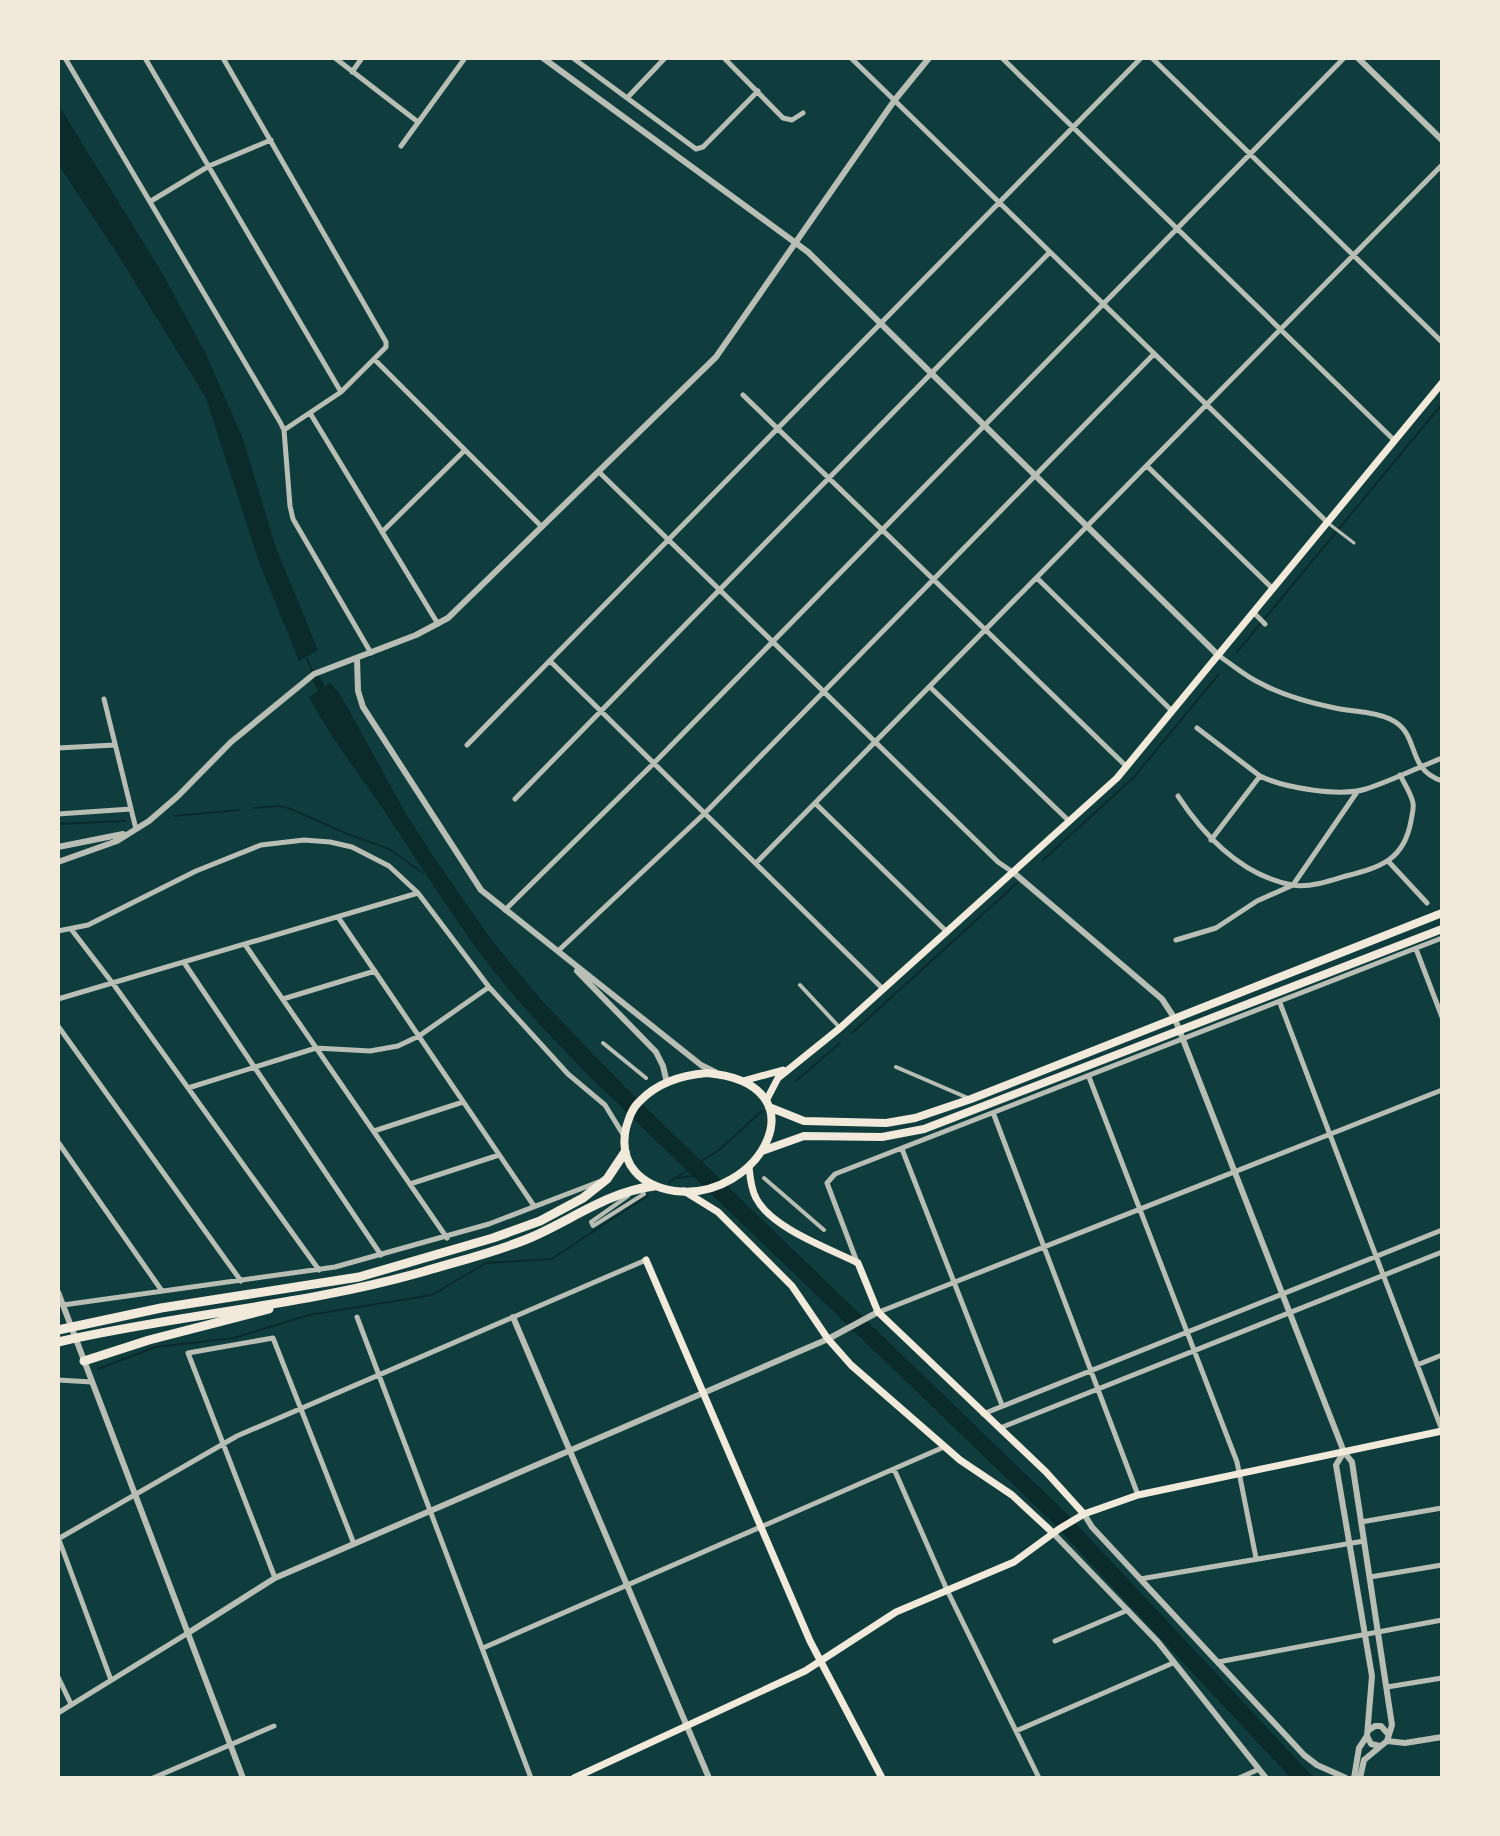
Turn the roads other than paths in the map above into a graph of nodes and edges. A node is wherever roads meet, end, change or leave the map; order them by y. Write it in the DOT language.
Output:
graph roads {
  1 [pos="65,58"];
  2 [pos="145,58"];
  3 [pos="223,58"];
  4 [pos="335,58"];
  5 [pos="362,58"];
  6 [pos="465,58"];
  7 [pos="543,58"];
  8 [pos="573,58"];
  9 [pos="665,58"];
  10 [pos="724,58"];
  11 [pos="851,58"];
  12 [pos="929,58"];
  13 [pos="1002,58"];
  14 [pos="1141,58"];
  15 [pos="1152,58"];
  16 [pos="1344,58"];
  17 [pos="1358,58"];
  18 [pos="352,72"];
  19 [pos="758,91"];
  20 [pos="627,98"];
  21 [pos="894,101"];
  22 [pos="803,113"];
  23 [pos="418,122"];
  24 [pos="1072,127"];
  25 [pos="271,140"];
  26 [pos="1442,140"];
  27 [pos="401,146"];
  28 [pos="1251,155"];
  29 [pos="1442,165"];
  30 [pos="209,166"];
  31 [pos="151,201"];
  32 [pos="998,203"];
  33 [pos="1176,230"];
  34 [pos="795,241"];
  35 [pos="1049,253"];
  36 [pos="1353,255"];
  37 [pos="1102,304"];
  38 [pos="880,323"];
  39 [pos="1280,330"];
  40 [pos="1442,342"];
  41 [pos="1153,355"];
  42 [pos="374,359"];
  43 [pos="932,374"];
  44 [pos="1442,383"];
  45 [pos="341,392"];
  46 [pos="743,395"];
  47 [pos="1205,405"];
  48 [pos="310,413"];
  49 [pos="984,425"];
  50 [pos="778,428"];
  51 [pos="284,430"];
  52 [pos="1394,440"];
  53 [pos="465,450"];
  54 [pos="1147,466"];
  55 [pos="599,472"];
  56 [pos="1035,475"];
  57 [pos="829,478"];
  58 [pos="1327,522"];
  59 [pos="542,527"];
  60 [pos="1088,527"];
  61 [pos="882,528"];
  62 [pos="382,532"];
  63 [pos="668,539"];
  64 [pos="1354,543"];
  65 [pos="1037,578"];
  66 [pos="934,579"];
  67 [pos="1273,589"];
  68 [pos="720,590"];
  69 [pos="1254,613"];
  70 [pos="1263,622"];
  71 [pos="438,625"];
  72 [pos="985,630"];
  73 [pos="772,642"];
  74 [pos="371,654"];
  75 [pos="1219,656"];
  76 [pos="357,659"];
  77 [pos="550,661"];
  78 [pos="930,687"];
  79 [pos="824,693"];
  80 [pos="104,699"];
  81 [pos="600,711"];
  82 [pos="1172,711"];
  83 [pos="1197,728"];
  84 [pos="876,743"];
  85 [pos="115,745"];
  86 [pos="467,745"];
  87 [pos="58,748"];
  88 [pos="1442,758"];
  89 [pos="654,763"];
  90 [pos="1127,767"];
  91 [pos="1420,767"];
  92 [pos="1400,775"];
  93 [pos="1260,776"];
  94 [pos="1442,781"];
  95 [pos="1358,791"];
  96 [pos="1178,796"];
  97 [pos="515,799"];
  98 [pos="816,804"];
  99 [pos="131,809"];
  100 [pos="705,813"];
  101 [pos="58,814"];
  102 [pos="1070,822"];
  103 [pos="133,831"];
  104 [pos="1211,840"];
  105 [pos="58,847"];
  106 [pos="1388,861"];
  107 [pos="58,862"];
  108 [pos="756,863"];
  109 [pos="1014,873"];
  110 [pos="1293,885"];
  111 [pos="418,893"];
  112 [pos="1427,903"];
  113 [pos="505,910"];
  114 [pos="1442,913"];
  115 [pos="338,917"];
  116 [pos="71,929"];
  117 [pos="1442,929"];
  118 [pos="58,931"];
  119 [pos="947,933"];
  120 [pos="1442,938"];
  121 [pos="1176,940"];
  122 [pos="246,945"];
  123 [pos="1416,949"];
  124 [pos="557,952"];
  125 [pos="184,964"];
  126 [pos="375,971"];
  127 [pos="114,985"];
  128 [pos="800,985"];
  129 [pos="489,987"];
  130 [pos="884,989"];
  131 [pos="58,999"];
  132 [pos="283,999"];
  133 [pos="1280,1003"];
  134 [pos="1442,1017"];
  135 [pos="1175,1019"];
  136 [pos="58,1026"];
  137 [pos="840,1028"];
  138 [pos="1182,1035"];
  139 [pos="419,1036"];
  140 [pos="603,1043"];
  141 [pos="316,1048"];
  142 [pos="254,1067"];
  143 [pos="896,1067"];
  144 [pos="789,1068"];
  145 [pos="723,1075"];
  146 [pos="1089,1077"];
  147 [pos="646,1078"];
  148 [pos="743,1081"];
  149 [pos="667,1083"];
  150 [pos="188,1088"];
  151 [pos="1442,1090"];
  152 [pos="971,1099"];
  153 [pos="463,1102"];
  154 [pos="767,1104"];
  155 [pos="994,1114"];
  156 [pos="374,1131"];
  157 [pos="1330,1134"];
  158 [pos="625,1136"];
  159 [pos="58,1142"];
  160 [pos="902,1149"];
  161 [pos="762,1151"];
  162 [pos="625,1152"];
  163 [pos="499,1155"];
  164 [pos="749,1167"];
  165 [pos="1235,1171"];
  166 [pos="764,1178"];
  167 [pos="607,1179"];
  168 [pos="410,1184"];
  169 [pos="654,1186"];
  170 [pos="640,1188"];
  171 [pos="684,1191"];
  172 [pos="629,1196"];
  173 [pos="534,1206"];
  174 [pos="1140,1209"];
  175 [pos="824,1230"];
  176 [pos="1442,1230"];
  177 [pos="447,1238"];
  178 [pos="1044,1246"];
  179 [pos="1442,1252"];
  180 [pos="381,1255"];
  181 [pos="1376,1256"];
  182 [pos="646,1260"];
  183 [pos="858,1263"];
  184 [pos="319,1270"];
  185 [pos="1384,1276"];
  186 [pos="241,1281"];
  187 [pos="954,1282"];
  188 [pos="162,1291"];
  189 [pos="58,1292"];
  190 [pos="1283,1295"];
  191 [pos="316,1297"];
  192 [pos="63,1305"];
  193 [pos="878,1312"];
  194 [pos="1290,1313"];
  195 [pos="357,1317"];
  196 [pos="513,1317"];
  197 [pos="58,1330"];
  198 [pos="1188,1332"];
  199 [pos="828,1339"];
  200 [pos="58,1342"];
  201 [pos="1195,1350"];
  202 [pos="1442,1355"];
  203 [pos="84,1361"];
  204 [pos="1417,1365"];
  205 [pos="1091,1370"];
  206 [pos="380,1375"];
  207 [pos="58,1380"];
  208 [pos="92,1382"];
  209 [pos="1098,1388"];
  210 [pos="703,1393"];
  211 [pos="1002,1405"];
  212 [pos="301,1409"];
  213 [pos="983,1414"];
  214 [pos="1000,1429"];
  215 [pos="1442,1431"];
  216 [pos="223,1444"];
  217 [pos="944,1447"];
  218 [pos="570,1450"];
  219 [pos="1344,1452"];
  220 [pos="894,1469"];
  221 [pos="1240,1475"];
  222 [pos="134,1495"];
  223 [pos="1138,1495"];
  224 [pos="1442,1508"];
  225 [pos="431,1510"];
  226 [pos="1084,1514"];
  227 [pos="1361,1522"];
  228 [pos="760,1526"];
  229 [pos="1056,1531"];
  230 [pos="58,1538"];
  231 [pos="1364,1541"];
  232 [pos="1349,1543"];
  233 [pos="354,1544"];
  234 [pos="1256,1558"];
  235 [pos="1442,1565"];
  236 [pos="1370,1577"];
  237 [pos="275,1578"];
  238 [pos="1140,1579"];
  239 [pos="628,1585"];
  240 [pos="947,1590"];
  241 [pos="1128,1610"];
  242 [pos="1442,1620"];
  243 [pos="1378,1630"];
  244 [pos="188,1633"];
  245 [pos="1365,1636"];
  246 [pos="1055,1641"];
  247 [pos="483,1648"];
  248 [pos="820,1661"];
  249 [pos="1218,1662"];
  250 [pos="1173,1663"];
  251 [pos="58,1677"];
  252 [pos="1442,1678"];
  253 [pos="111,1680"];
  254 [pos="1387,1687"];
  255 [pos="71,1704"];
  256 [pos="58,1713"];
  257 [pos="686,1725"];
  258 [pos="274,1726"];
  259 [pos="1016,1731"];
  260 [pos="1367,1734"];
  261 [pos="1442,1737"];
  262 [pos="1388,1738"];
  263 [pos="230,1744"];
  264 [pos="1380,1746"];
  265 [pos="1257,1770"];
  266 [pos="153,1778"];
  267 [pos="243,1778"];
  268 [pos="531,1778"];
  269 [pos="574,1778"];
  270 [pos="709,1778"];
  271 [pos="882,1778"];
  272 [pos="1039,1778"];
  273 [pos="1239,1778"];
  274 [pos="1266,1778"];
  275 [pos="1346,1778"];
  276 [pos="1354,1778"];
  277 [pos="1360,1778"];
  1 -- 31 [label="street"];
  2 -- 30 [label="street"];
  3 -- 25 [label="street"];
  4 -- 18 [label="street"];
  5 -- 18 [label="street"];
  6 -- 23 [label="street"];
  7 -- 34 [label="street"];
  8 -- 20 [label="street"];
  9 -- 20 [label="street"];
  10 -- 19 [label="street"];
  11 -- 21 [label="street"];
  12 -- 21 [label="street"];
  13 -- 24 [label="street"];
  14 -- 24 [label="street"];
  15 -- 28 [label="street"];
  16 -- 28 [label="street"];
  17 -- 26 [label="street"];
  18 -- 23 [label="street"];
  19 -- 20 [label="street"];
  19 -- 22 [label="street"];
  21 -- 32 [label="street"];
  21 -- 34 [label="street"];
  23 -- 27 [label="street"];
  24 -- 32 [label="street"];
  24 -- 33 [label="street"];
  25 -- 30 [label="street"];
  25 -- 42 [label="street"];
  28 -- 33 [label="street"];
  28 -- 36 [label="street"];
  29 -- 36 [label="street"];
  30 -- 31 [label="street"];
  30 -- 45 [label="street"];
  31 -- 51 [label="street"];
  32 -- 35 [label="street"];
  32 -- 38 [label="street"];
  33 -- 37 [label="street"];
  33 -- 39 [label="street"];
  34 -- 38 [label="street"];
  34 -- 55 [label="street"];
  35 -- 37 [label="street"];
  35 -- 43 [label="street"];
  36 -- 39 [label="street"];
  36 -- 40 [label="street"];
  37 -- 41 [label="street"];
  37 -- 49 [label="street"];
  38 -- 43 [label="street"];
  38 -- 50 [label="street"];
  39 -- 47 [label="street"];
  39 -- 52 [label="street"];
  41 -- 47 [label="street"];
  41 -- 56 [label="street"];
  42 -- 45 [label="street"];
  42 -- 53 [label="street"];
  43 -- 49 [label="street"];
  43 -- 57 [label="street"];
  44 -- 52 [label="main road"];
  45 -- 48 [label="street"];
  46 -- 50 [label="street"];
  47 -- 54 [label="street"];
  47 -- 58 [label="street"];
  48 -- 51 [label="street"];
  48 -- 62 [label="street"];
  49 -- 56 [label="street"];
  49 -- 61 [label="street"];
  50 -- 57 [label="street"];
  50 -- 63 [label="street"];
  51 -- 74 [label="street"];
  52 -- 58 [label="main road"];
  53 -- 59 [label="street"];
  53 -- 62 [label="street"];
  54 -- 60 [label="street"];
  54 -- 67 [label="street"];
  55 -- 59 [label="street"];
  55 -- 63 [label="street"];
  56 -- 60 [label="street"];
  56 -- 66 [label="street"];
  57 -- 61 [label="street"];
  57 -- 68 [label="street"];
  58 -- 64 [label="lane"];
  58 -- 67 [label="main road"];
  59 -- 71 [label="street"];
  60 -- 65 [label="street"];
  60 -- 75 [label="street"];
  61 -- 66 [label="street"];
  61 -- 73 [label="street"];
  62 -- 71 [label="street"];
  63 -- 68 [label="street"];
  63 -- 77 [label="street"];
  65 -- 72 [label="street"];
  65 -- 82 [label="street"];
  66 -- 72 [label="street"];
  66 -- 79 [label="street"];
  67 -- 69 [label="main road"];
  68 -- 73 [label="street"];
  68 -- 81 [label="street"];
  69 -- 70 [label="street"];
  69 -- 75 [label="main road"];
  71 -- 74 [label="street"];
  72 -- 78 [label="street"];
  72 -- 90 [label="street"];
  73 -- 79 [label="street"];
  73 -- 89 [label="street"];
  74 -- 76 [label="street"];
  75 -- 82 [label="main road"];
  75 -- 91 [label="street"];
  76 -- 103 [label="street"];
  76 -- 113 [label="street"];
  77 -- 81 [label="street"];
  77 -- 86 [label="street"];
  78 -- 84 [label="street"];
  78 -- 102 [label="street"];
  79 -- 84 [label="street"];
  79 -- 100 [label="street"];
  80 -- 85 [label="street"];
  81 -- 89 [label="street"];
  81 -- 97 [label="street"];
  82 -- 90 [label="main road"];
  83 -- 93 [label="street"];
  84 -- 98 [label="street"];
  84 -- 109 [label="street"];
  85 -- 87 [label="street"];
  85 -- 99 [label="street"];
  88 -- 91 [label="street"];
  89 -- 100 [label="street"];
  89 -- 113 [label="street"];
  90 -- 102 [label="main road"];
  91 -- 92 [label="street"];
  91 -- 94 [label="street"];
  92 -- 95 [label="street"];
  92 -- 106 [label="street"];
  93 -- 95 [label="street"];
  93 -- 104 [label="street"];
  95 -- 110 [label="street"];
  96 -- 104 [label="street"];
  98 -- 108 [label="street"];
  98 -- 119 [label="street"];
  99 -- 101 [label="street"];
  99 -- 103 [label="street"];
  100 -- 108 [label="street"];
  100 -- 124 [label="street"];
  102 -- 109 [label="main road"];
  103 -- 105 [label="street"];
  103 -- 107 [label="street"];
  104 -- 110 [label="street"];
  106 -- 110 [label="street"];
  106 -- 112 [label="street"];
  108 -- 130 [label="street"];
  109 -- 119 [label="main road"];
  109 -- 135 [label="street"];
  110 -- 121 [label="street"];
  111 -- 115 [label="street"];
  111 -- 116 [label="street"];
  111 -- 129 [label="street"];
  113 -- 124 [label="street"];
  114 -- 135 [label="highway"];
  115 -- 122 [label="street"];
  115 -- 126 [label="street"];
  116 -- 118 [label="street"];
  116 -- 127 [label="street"];
  117 -- 138 [label="highway"];
  119 -- 130 [label="main road"];
  120 -- 123 [label="street"];
  122 -- 125 [label="street"];
  122 -- 132 [label="street"];
  123 -- 133 [label="street"];
  123 -- 134 [label="street"];
  124 -- 145 [label="street"];
  124 -- 149 [label="street"];
  125 -- 127 [label="street"];
  125 -- 142 [label="street"];
  126 -- 132 [label="street"];
  126 -- 139 [label="street"];
  127 -- 131 [label="street"];
  127 -- 150 [label="street"];
  128 -- 137 [label="street"];
  129 -- 139 [label="street"];
  129 -- 158 [label="street"];
  130 -- 137 [label="main road"];
  132 -- 141 [label="street"];
  133 -- 138 [label="street"];
  133 -- 157 [label="street"];
  135 -- 138 [label="street"];
  135 -- 152 [label="highway"];
  136 -- 186 [label="street"];
  137 -- 144 [label="main road"];
  138 -- 146 [label="street"];
  138 -- 161 [label="highway"];
  138 -- 165 [label="street"];
  139 -- 141 [label="street"];
  139 -- 153 [label="street"];
  140 -- 147 [label="street"];
  141 -- 142 [label="street"];
  141 -- 156 [label="street"];
  142 -- 150 [label="street"];
  142 -- 180 [label="street"];
  143 -- 152 [label="street"];
  144 -- 148 [label="main road"];
  144 -- 154 [label="main road"];
  145 -- 148 [label="highway"];
  145 -- 149 [label="highway"];
  146 -- 155 [label="street"];
  146 -- 174 [label="street"];
  148 -- 154 [label="highway"];
  149 -- 158 [label="highway"];
  150 -- 184 [label="street"];
  151 -- 157 [label="street"];
  152 -- 154 [label="highway"];
  153 -- 156 [label="street"];
  153 -- 163 [label="street"];
  154 -- 161 [label="highway"];
  155 -- 160 [label="street"];
  155 -- 178 [label="street"];
  156 -- 168 [label="street"];
  157 -- 165 [label="street"];
  157 -- 181 [label="street"];
  158 -- 162 [label="highway"];
  159 -- 188 [label="street"];
  160 -- 183 [label="street"];
  160 -- 187 [label="street"];
  161 -- 164 [label="highway"];
  162 -- 167 [label="highway"];
  162 -- 169 [label="highway"];
  163 -- 168 [label="street"];
  163 -- 173 [label="street"];
  164 -- 171 [label="highway"];
  164 -- 183 [label="main road"];
  165 -- 174 [label="street"];
  165 -- 190 [label="street"];
  166 -- 175 [label="street"];
  167 -- 173 [label="street"];
  167 -- 197 [label="highway"];
  168 -- 177 [label="street"];
  169 -- 170 [label="highway"];
  169 -- 171 [label="highway"];
  170 -- 172 [label="street"];
  170 -- 191 [label="highway"];
  171 -- 199 [label="main road"];
  173 -- 177 [label="street"];
  174 -- 178 [label="street"];
  174 -- 198 [label="street"];
  176 -- 181 [label="street"];
  177 -- 180 [label="street"];
  178 -- 187 [label="street"];
  178 -- 205 [label="street"];
  179 -- 185 [label="street"];
  180 -- 184 [label="street"];
  181 -- 185 [label="street"];
  181 -- 190 [label="street"];
  182 -- 196 [label="street"];
  182 -- 210 [label="main road"];
  183 -- 193 [label="main road"];
  184 -- 186 [label="street"];
  185 -- 194 [label="street"];
  185 -- 204 [label="street"];
  186 -- 188 [label="street"];
  187 -- 193 [label="street"];
  187 -- 211 [label="street"];
  188 -- 192 [label="street"];
  189 -- 192 [label="street"];
  190 -- 194 [label="street"];
  190 -- 198 [label="street"];
  191 -- 200 [label="highway"];
  191 -- 203 [label="highway"];
  192 -- 203 [label="street"];
  193 -- 199 [label="street"];
  193 -- 213 [label="main road"];
  194 -- 201 [label="street"];
  194 -- 219 [label="street"];
  195 -- 206 [label="street"];
  196 -- 206 [label="street"];
  196 -- 218 [label="street"];
  198 -- 201 [label="street"];
  198 -- 205 [label="street"];
  199 -- 210 [label="street"];
  199 -- 217 [label="main road"];
  201 -- 209 [label="street"];
  201 -- 221 [label="street"];
  202 -- 204 [label="street"];
  203 -- 208 [label="street"];
  204 -- 215 [label="street"];
  205 -- 209 [label="street"];
  205 -- 211 [label="street"];
  206 -- 212 [label="street"];
  206 -- 225 [label="street"];
  207 -- 208 [label="street"];
  208 -- 222 [label="street"];
  209 -- 214 [label="street"];
  209 -- 223 [label="street"];
  210 -- 218 [label="street"];
  210 -- 228 [label="main road"];
  211 -- 213 [label="street"];
  212 -- 216 [label="street"];
  212 -- 216 [label="street"];
  212 -- 233 [label="street"];
  213 -- 214 [label="main road"];
  214 -- 226 [label="main road"];
  215 -- 219 [label="main road"];
  216 -- 222 [label="street"];
  216 -- 237 [label="street"];
  217 -- 220 [label="street"];
  217 -- 229 [label="main road"];
  218 -- 225 [label="street"];
  218 -- 239 [label="street"];
  219 -- 221 [label="main road"];
  219 -- 227 [label="street"];
  219 -- 232 [label="street"];
  220 -- 228 [label="street"];
  220 -- 240 [label="street"];
  221 -- 223 [label="main road"];
  221 -- 234 [label="street"];
  222 -- 230 [label="street"];
  222 -- 244 [label="street"];
  223 -- 226 [label="main road"];
  224 -- 227 [label="street"];
  225 -- 233 [label="street"];
  225 -- 247 [label="street"];
  226 -- 229 [label="main road"];
  226 -- 238 [label="street"];
  227 -- 231 [label="street"];
  228 -- 239 [label="street"];
  228 -- 248 [label="main road"];
  229 -- 240 [label="main road"];
  229 -- 241 [label="street"];
  230 -- 253 [label="street"];
  231 -- 232 [label="street"];
  231 -- 236 [label="street"];
  232 -- 234 [label="street"];
  232 -- 245 [label="street"];
  233 -- 237 [label="street"];
  234 -- 238 [label="street"];
  235 -- 236 [label="street"];
  236 -- 243 [label="street"];
  237 -- 244 [label="street"];
  238 -- 249 [label="street"];
  239 -- 247 [label="street"];
  239 -- 257 [label="street"];
  240 -- 248 [label="main road"];
  240 -- 259 [label="street"];
  241 -- 246 [label="street"];
  241 -- 250 [label="street"];
  242 -- 243 [label="street"];
  243 -- 245 [label="street"];
  243 -- 254 [label="street"];
  244 -- 253 [label="street"];
  244 -- 263 [label="street"];
  245 -- 249 [label="street"];
  245 -- 260 [label="street"];
  247 -- 268 [label="street"];
  248 -- 257 [label="main road"];
  248 -- 271 [label="main road"];
  249 -- 275 [label="street"];
  250 -- 259 [label="street"];
  250 -- 265 [label="street"];
  251 -- 255 [label="street"];
  252 -- 254 [label="street"];
  253 -- 255 [label="street"];
  254 -- 262 [label="street"];
  255 -- 256 [label="street"];
  257 -- 269 [label="main road"];
  257 -- 270 [label="street"];
  258 -- 263 [label="street"];
  259 -- 272 [label="street"];
  260 -- 262 [label="street"];
  260 -- 264 [label="street"];
  260 -- 276 [label="street"];
  261 -- 262 [label="street"];
  262 -- 264 [label="street"];
  263 -- 266 [label="street"];
  263 -- 267 [label="street"];
  264 -- 277 [label="street"];
  265 -- 273 [label="street"];
  265 -- 274 [label="street"];
}
